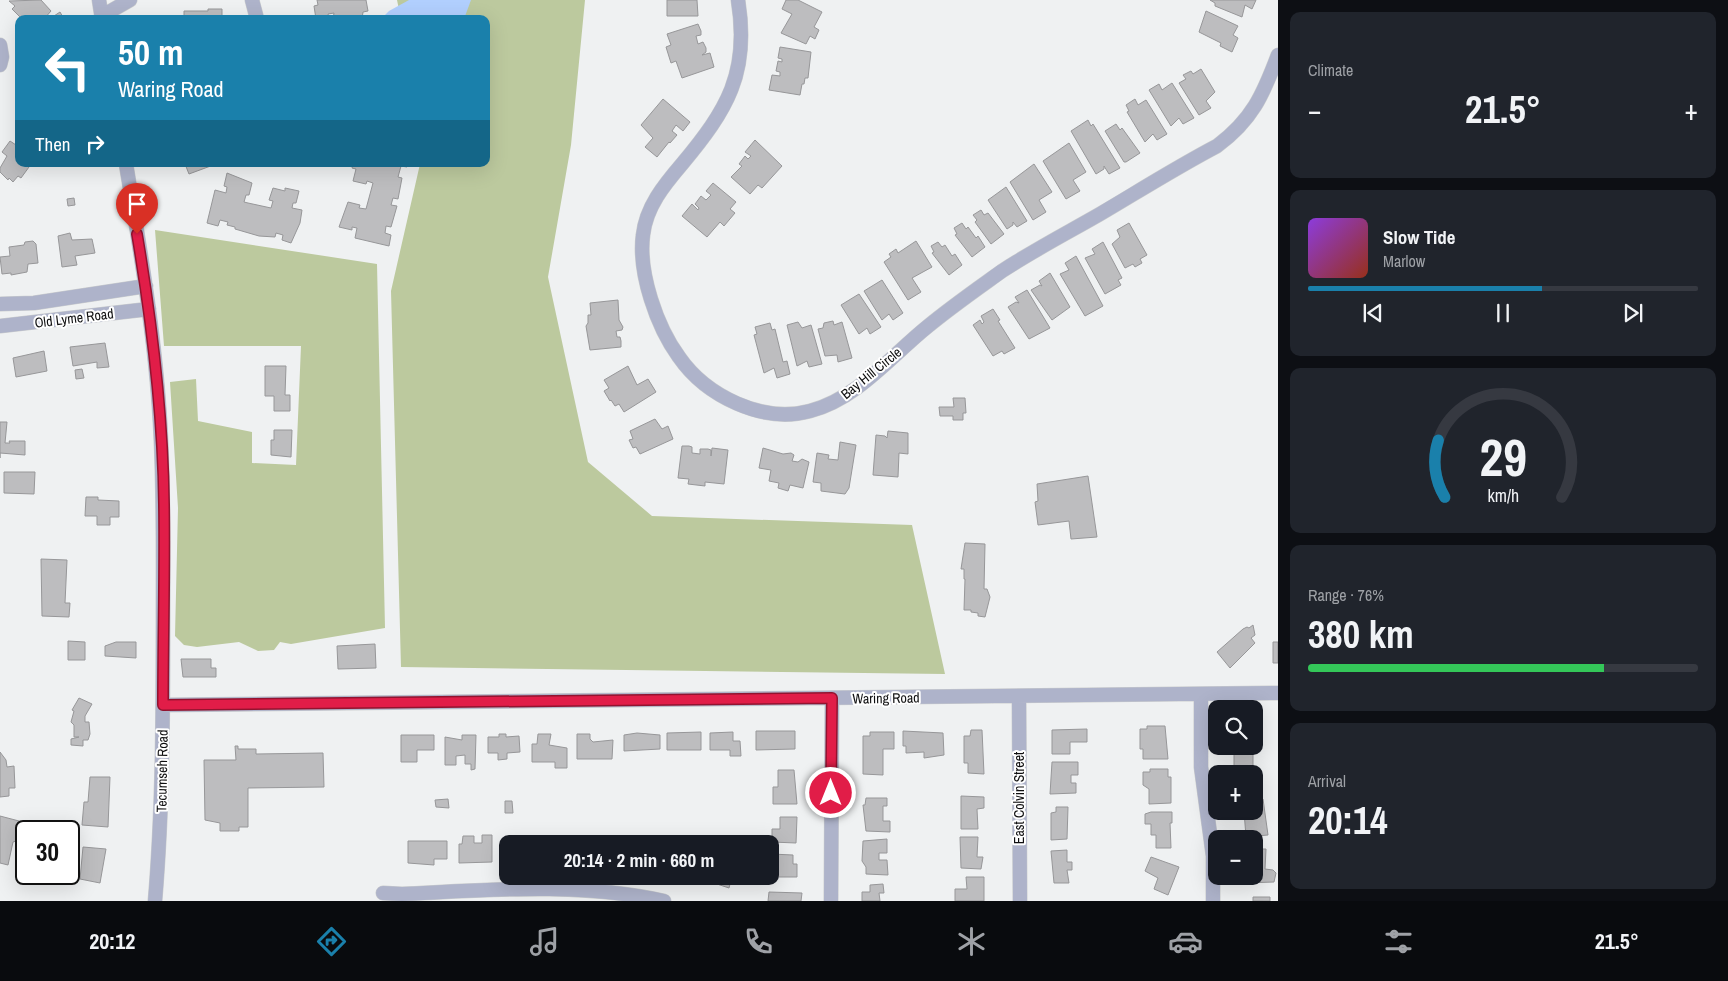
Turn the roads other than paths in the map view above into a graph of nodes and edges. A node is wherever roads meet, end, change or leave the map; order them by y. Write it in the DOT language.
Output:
graph roads {
  1 [pos="99,0"];
  2 [pos="130,0"];
  3 [pos="252,0"];
  4 [pos="738,0"];
  5 [pos="102,15"];
  6 [pos="105,15"];
  7 [pos="256,15"];
  8 [pos="0,45"];
  9 [pos="1278,55"];
  10 [pos="0,65"];
  11 [pos="126,167"];
  12 [pos="146,286"];
  13 [pos="0,304"];
  14 [pos="149,310"];
  15 [pos="0,326"];
  16 [pos="1278,693"];
  17 [pos="1201,694"];
  18 [pos="1019,696"];
  19 [pos="832,698"];
  20 [pos="163,705"];
  21 [pos="383,892"];
  22 [pos="155,901"];
  23 [pos="664,901"];
  24 [pos="831,901"];
  25 [pos="1020,901"];
  26 [pos="1213,901"];
  1 -- 5 [label="street"];
  2 -- 6 [label="street"];
  3 -- 7 [label="street"];
  4 -- 9 [label="street, Bay Hill Circle"];
  8 -- 10 [label="street"];
  11 -- 12 [label="street, Tecumseh Road"];
  12 -- 13 [label="street, Old Lyme Road"];
  12 -- 14 [label="street, Tecumseh Road"];
  14 -- 15 [label="street, Old Lyme Road"];
  14 -- 20 [label="street, Tecumseh Road"];
  16 -- 17 [label="street, Waring Road"];
  17 -- 18 [label="street, Waring Road"];
  17 -- 26 [label="street"];
  18 -- 19 [label="street, Waring Road"];
  18 -- 25 [label="street, East Colvin Street"];
  19 -- 20 [label="street, Waring Road"];
  19 -- 24 [label="street"];
  20 -- 22 [label="street, Tecumseh Road"];
  21 -- 23 [label="street"];
}
